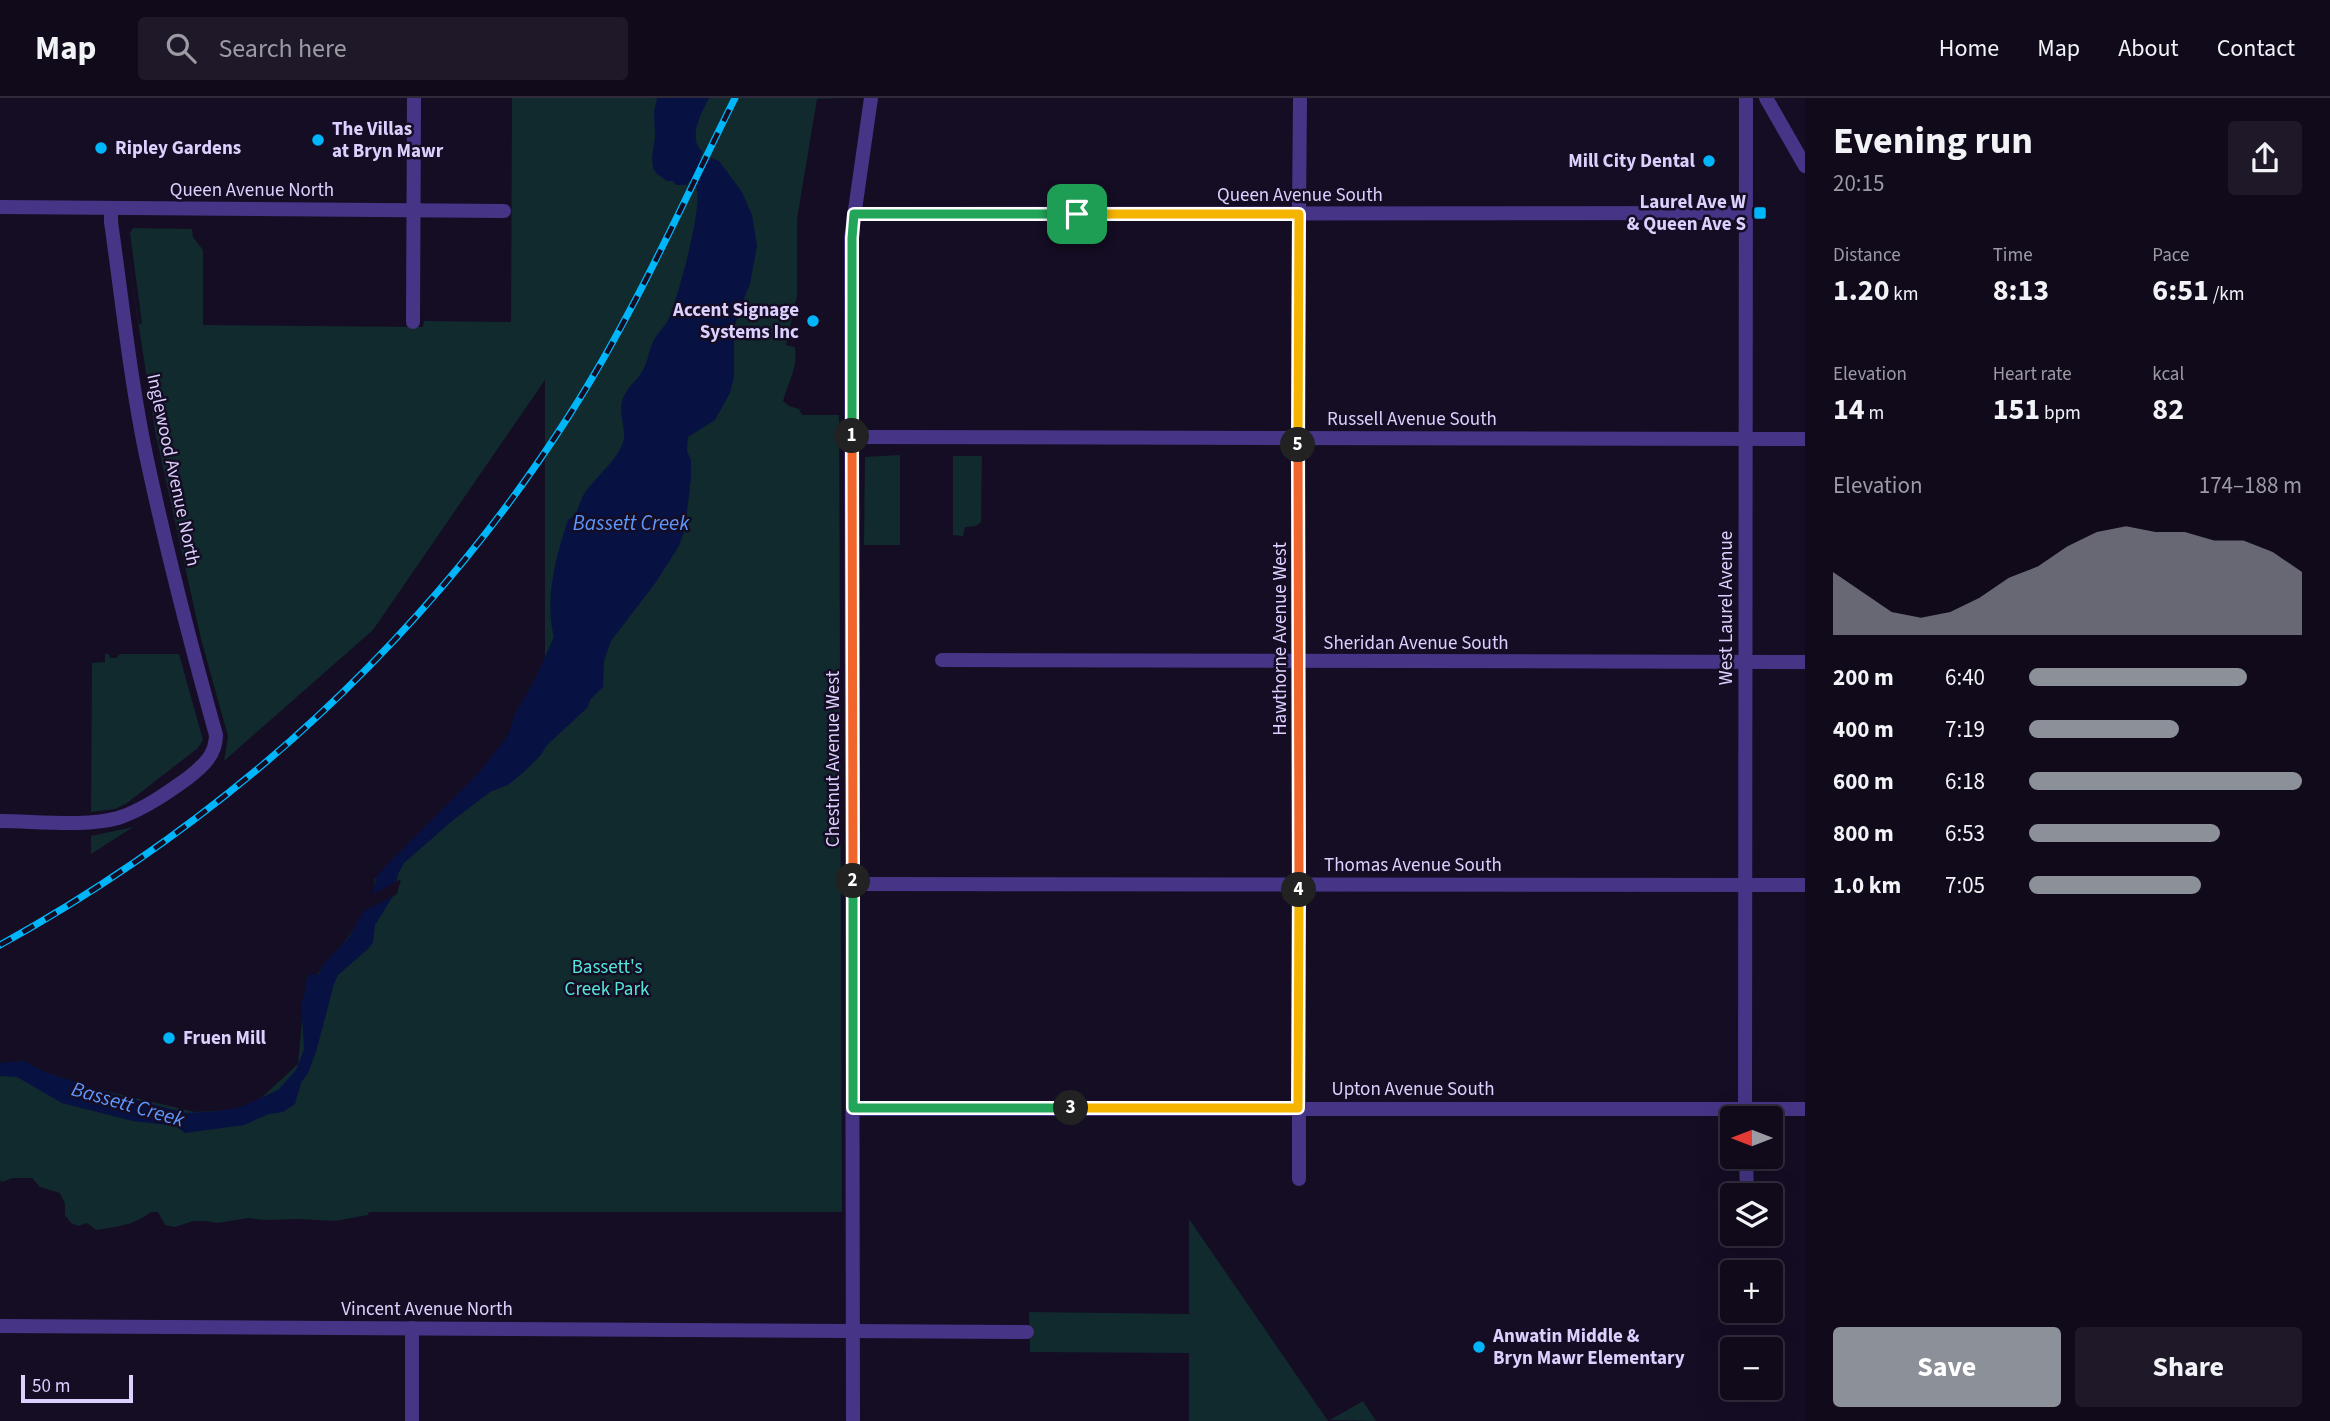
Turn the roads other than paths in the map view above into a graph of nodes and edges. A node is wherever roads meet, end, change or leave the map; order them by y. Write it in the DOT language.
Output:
graph roads {
  1 [pos="414,98"];
  2 [pos="871,98"];
  3 [pos="1300,98"];
  4 [pos="1746,98"];
  5 [pos="1766,98"];
  6 [pos="1805,166"];
  7 [pos="0,208"];
  8 [pos="111,208"];
  9 [pos="414,210"];
  10 [pos="505,211"];
  11 [pos="854,214"];
  12 [pos="1299,214"];
  13 [pos="1746,214"];
  14 [pos="413,322"];
  15 [pos="852,437"];
  16 [pos="1298,438"];
  17 [pos="1745,439"];
  18 [pos="1805,439"];
  19 [pos="943,660"];
  20 [pos="1299,662"];
  21 [pos="1745,662"];
  22 [pos="1805,662"];
  23 [pos="0,821"];
  24 [pos="853,884"];
  25 [pos="1299,884"];
  26 [pos="1744,885"];
  27 [pos="1805,885"];
  28 [pos="1745,1106"];
  29 [pos="853,1108"];
  30 [pos="1298,1108"];
  31 [pos="1805,1108"];
  32 [pos="1783,1110"];
  33 [pos="1720,1113"];
  34 [pos="1299,1179"];
  35 [pos="0,1326"];
  36 [pos="412,1328"];
  37 [pos="853,1330"];
  38 [pos="1027,1332"];
  39 [pos="412,1421"];
  40 [pos="853,1421"];
  1 -- 9 [label="street"];
  2 -- 11 [label="street, Chestnut Avenue West"];
  3 -- 12 [label="street, Hawthorne Avenue West"];
  4 -- 13 [label="street, West Laurel Avenue"];
  5 -- 6 [label="street"];
  7 -- 8 [label="street, Queen Avenue North"];
  8 -- 9 [label="street, Queen Avenue North"];
  8 -- 23 [label="street, Inglewood Avenue North"];
  9 -- 10 [label="street, Queen Avenue North"];
  9 -- 14 [label="street"];
  11 -- 12 [label="street, Queen Avenue South"];
  11 -- 15 [label="street, Chestnut Avenue West"];
  12 -- 13 [label="street, Queen Avenue South"];
  12 -- 16 [label="street, Hawthorne Avenue West"];
  13 -- 17 [label="street, West Laurel Avenue"];
  15 -- 16 [label="street, Russell Avenue South"];
  15 -- 24 [label="street, Chestnut Avenue West"];
  16 -- 17 [label="street, Russell Avenue South"];
  16 -- 20 [label="street, Hawthorne Avenue West"];
  17 -- 18 [label="street, Russell Avenue South"];
  17 -- 21 [label="street, West Laurel Avenue"];
  19 -- 20 [label="street, Sheridan Avenue South"];
  20 -- 21 [label="street, Sheridan Avenue South"];
  20 -- 25 [label="street, Hawthorne Avenue West"];
  21 -- 22 [label="street, Sheridan Avenue South"];
  21 -- 26 [label="street, West Laurel Avenue"];
  24 -- 25 [label="street, Thomas Avenue South"];
  24 -- 29 [label="street, Chestnut Avenue West"];
  25 -- 26 [label="street, Thomas Avenue South"];
  25 -- 30 [label="street, Hawthorne Avenue West"];
  26 -- 27 [label="street, Thomas Avenue South"];
  26 -- 28 [label="street, West Laurel Avenue"];
  29 -- 30 [label="street, Upton Avenue South"];
  29 -- 37 [label="street, Chestnut Avenue West"];
  30 -- 33 [label="street, Upton Avenue South"];
  30 -- 34 [label="street, Hawthorne Avenue West"];
  31 -- 32 [label="street, Upton Avenue South"];
  35 -- 36 [label="street, Vincent Avenue North"];
  36 -- 37 [label="street, Vincent Avenue North"];
  36 -- 39 [label="street"];
  37 -- 38 [label="street, Vincent Avenue North"];
  37 -- 40 [label="street, Chestnut Avenue West"];
}
